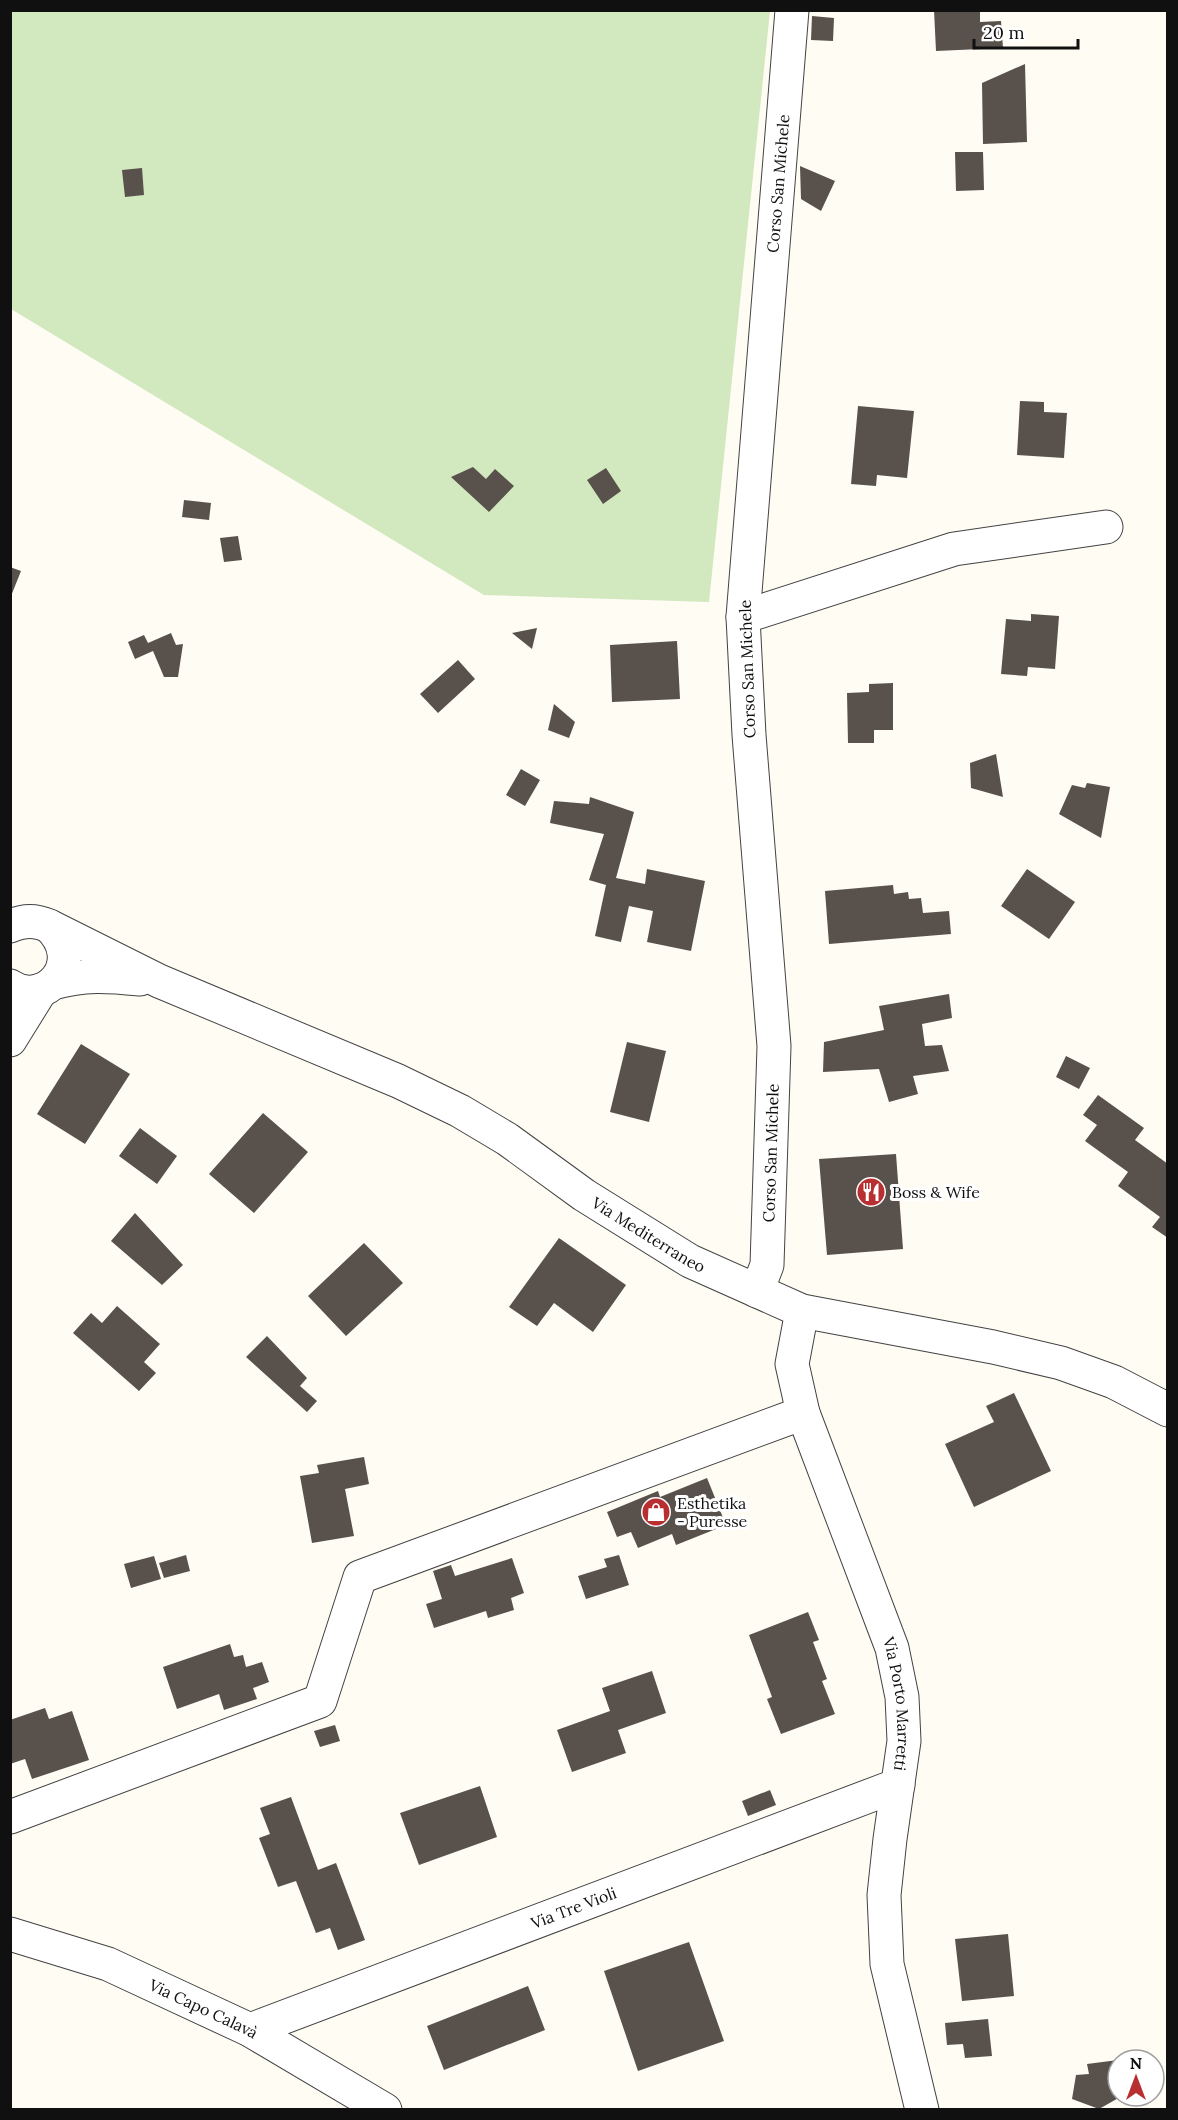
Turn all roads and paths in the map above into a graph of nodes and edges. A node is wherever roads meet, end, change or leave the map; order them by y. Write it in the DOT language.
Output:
graph roads {
  1 [pos="792,10"];
  2 [pos="1106,527"];
  3 [pos="743,617"];
  4 [pos="27,921"];
  5 [pos="159,981"];
  6 [pos="35,986"];
  7 [pos="10,1040"];
  8 [pos="757,1291"];
  9 [pos="802,1311"];
  10 [pos="1167,1410"];
  11 [pos="803,1413"];
  12 [pos="898,1785"];
  13 [pos="10,1816"];
  14 [pos="10,1934"];
  15 [pos="250,2030"];
  16 [pos="384,2109"];
  17 [pos="922,2109"];
  1 -- 3 [label="street, Corso San Michele"];
  2 -- 3 [label="street"];
  3 -- 8 [label="street, Corso San Michele"];
  4 -- 5 [label="street"];
  4 -- 6 [label="street"];
  5 -- 6 [label="street"];
  5 -- 8 [label="street, Via Mediterraneo"];
  6 -- 7 [label="street"];
  8 -- 9 [label="street, Via Mediterraneo"];
  9 -- 10 [label="street, Via Mediterraneo"];
  9 -- 11 [label="street, Via Porto Marretti"];
  11 -- 12 [label="street, Via Porto Marretti"];
  11 -- 13 [label="street"];
  12 -- 15 [label="street, Via Tre Violi"];
  12 -- 17 [label="street, Via Porto Marretti"];
  14 -- 15 [label="street, Via Capo Calavà"];
  15 -- 16 [label="street, Via Capo Calavà"];
}
